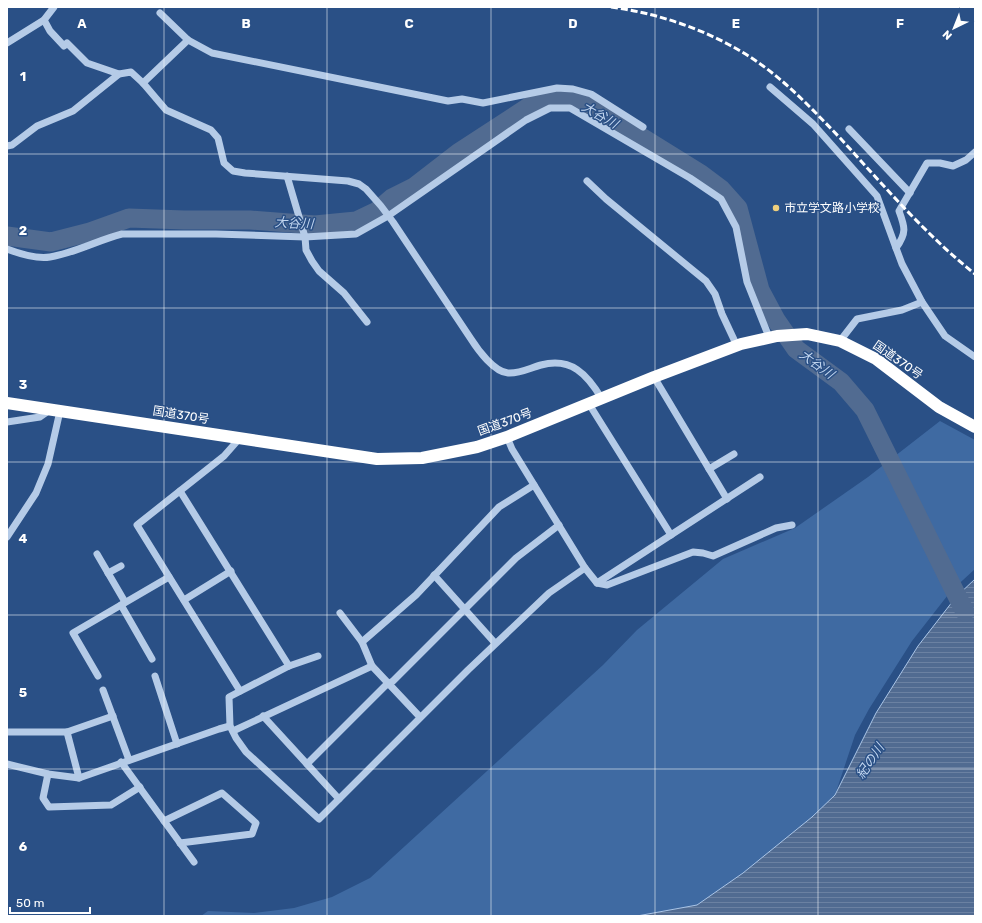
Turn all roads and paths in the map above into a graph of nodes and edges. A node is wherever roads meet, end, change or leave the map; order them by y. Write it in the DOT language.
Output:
graph roads {
  1 [pos="54,7"];
  2 [pos="160,13"];
  3 [pos="44,20"];
  4 [pos="188,40"];
  5 [pos="7,43"];
  6 [pos="119,74"];
  7 [pos="143,83"];
  8 [pos="770,87"];
  9 [pos="643,127"];
  10 [pos="849,129"];
  11 [pos="7,146"];
  12 [pos="975,152"];
  13 [pos="287,176"];
  14 [pos="587,181"];
  15 [pos="910,193"];
  16 [pos="388,216"];
  17 [pos="305,237"];
  18 [pos="896,248"];
  19 [pos="7,249"];
  20 [pos="922,302"];
  21 [pos="367,322"];
  22 [pos="773,336"];
  23 [pos="840,341"];
  24 [pos="737,346"];
  25 [pos="975,357"];
  26 [pos="654,377"];
  27 [pos="602,399"];
  28 [pos="7,403"];
  29 [pos="589,404"];
  30 [pos="55,410"];
  31 [pos="7,422"];
  32 [pos="975,427"];
  33 [pos="507,437"];
  34 [pos="239,439"];
  35 [pos="734,454"];
  36 [pos="709,469"];
  37 [pos="760,477"];
  38 [pos="534,486"];
  39 [pos="180,491"];
  40 [pos="727,499"];
  41 [pos="559,525"];
  42 [pos="792,525"];
  43 [pos="670,535"];
  44 [pos="7,536"];
  45 [pos="97,554"];
  46 [pos="121,566"];
  47 [pos="585,568"];
  48 [pos="231,571"];
  49 [pos="108,573"];
  50 [pos="434,576"];
  51 [pos="169,577"];
  52 [pos="596,583"];
  53 [pos="184,600"];
  54 [pos="123,603"];
  55 [pos="465,610"];
  56 [pos="340,613"];
  57 [pos="362,642"];
  58 [pos="495,644"];
  59 [pos="318,656"];
  60 [pos="152,659"];
  61 [pos="289,666"];
  62 [pos="372,666"];
  63 [pos="98,676"];
  64 [pos="155,676"];
  65 [pos="389,684"];
  66 [pos="104,690"];
  67 [pos="240,691"];
  68 [pos="113,716"];
  69 [pos="264,716"];
  70 [pos="420,717"];
  71 [pos="232,728"];
  72 [pos="7,732"];
  73 [pos="67,732"];
  74 [pos="177,744"];
  75 [pos="129,760"];
  76 [pos="121,762"];
  77 [pos="7,764"];
  78 [pos="307,764"];
  79 [pos="48,774"];
  80 [pos="79,778"];
  81 [pos="140,788"];
  82 [pos="339,799"];
  83 [pos="164,821"];
  84 [pos="180,843"];
  85 [pos="194,862"];
  1 -- 3 [label="street"];
  2 -- 4 [label="street"];
  3 -- 5 [label="street"];
  3 -- 6 [label="street"];
  4 -- 7 [label="street"];
  4 -- 9 [label="street"];
  6 -- 7 [label="street"];
  6 -- 11 [label="street"];
  7 -- 13 [label="street"];
  8 -- 18 [label="street"];
  10 -- 15 [label="street"];
  12 -- 15 [label="street"];
  13 -- 16 [label="street"];
  13 -- 17 [label="street"];
  14 -- 24 [label="street"];
  15 -- 18 [label="street"];
  16 -- 17 [label="street"];
  16 -- 22 [label="street"];
  16 -- 27 [label="street"];
  17 -- 19 [label="street"];
  17 -- 21 [label="street"];
  18 -- 20 [label="street"];
  20 -- 23 [label="street"];
  20 -- 25 [label="street"];
  22 -- 23 [label="highway, 国道370号"];
  22 -- 24 [label="highway, 国道370号"];
  23 -- 32 [label="highway, 国道370号"];
  24 -- 26 [label="highway, 国道370号"];
  26 -- 27 [label="highway, 国道370号"];
  26 -- 36 [label="street"];
  27 -- 29 [label="highway, 国道370号"];
  28 -- 30 [label="highway, 国道370号"];
  29 -- 33 [label="highway, 国道370号"];
  29 -- 43 [label="street"];
  30 -- 31 [label="street"];
  30 -- 34 [label="highway, 国道370号"];
  30 -- 44 [label="street"];
  33 -- 34 [label="highway, 国道370号"];
  33 -- 38 [label="street"];
  34 -- 39 [label="street"];
  35 -- 36 [label="street"];
  36 -- 40 [label="street"];
  37 -- 40 [label="street"];
  38 -- 41 [label="street"];
  38 -- 50 [label="street"];
  39 -- 48 [label="street"];
  39 -- 51 [label="street"];
  40 -- 43 [label="street"];
  41 -- 47 [label="street"];
  41 -- 55 [label="street"];
  42 -- 52 [label="street"];
  43 -- 52 [label="street"];
  45 -- 49 [label="street"];
  46 -- 49 [label="street"];
  47 -- 52 [label="street"];
  47 -- 58 [label="street"];
  48 -- 53 [label="street"];
  48 -- 61 [label="street"];
  49 -- 54 [label="street"];
  50 -- 55 [label="street"];
  50 -- 57 [label="street"];
  51 -- 53 [label="street"];
  51 -- 54 [label="street"];
  53 -- 67 [label="street"];
  54 -- 60 [label="street"];
  54 -- 63 [label="street"];
  55 -- 58 [label="street"];
  55 -- 65 [label="street"];
  56 -- 57 [label="street"];
  57 -- 62 [label="street"];
  58 -- 70 [label="street"];
  59 -- 61 [label="street"];
  61 -- 67 [label="street"];
  62 -- 65 [label="street"];
  62 -- 69 [label="street"];
  64 -- 74 [label="street"];
  65 -- 70 [label="street"];
  65 -- 78 [label="street"];
  66 -- 68 [label="street"];
  67 -- 71 [label="street"];
  68 -- 73 [label="street"];
  68 -- 75 [label="street"];
  69 -- 71 [label="street"];
  69 -- 78 [label="street"];
  70 -- 82 [label="street"];
  71 -- 74 [label="street"];
  71 -- 82 [label="street"];
  72 -- 73 [label="street"];
  73 -- 80 [label="street"];
  74 -- 75 [label="street"];
  75 -- 76 [label="street"];
  76 -- 80 [label="street"];
  76 -- 81 [label="street"];
  77 -- 79 [label="street"];
  78 -- 82 [label="street"];
  79 -- 80 [label="street"];
  79 -- 81 [label="street"];
  81 -- 83 [label="street"];
  83 -- 84 [label="street"];
  83 -- 84 [label="street"];
  84 -- 85 [label="street"];
}
